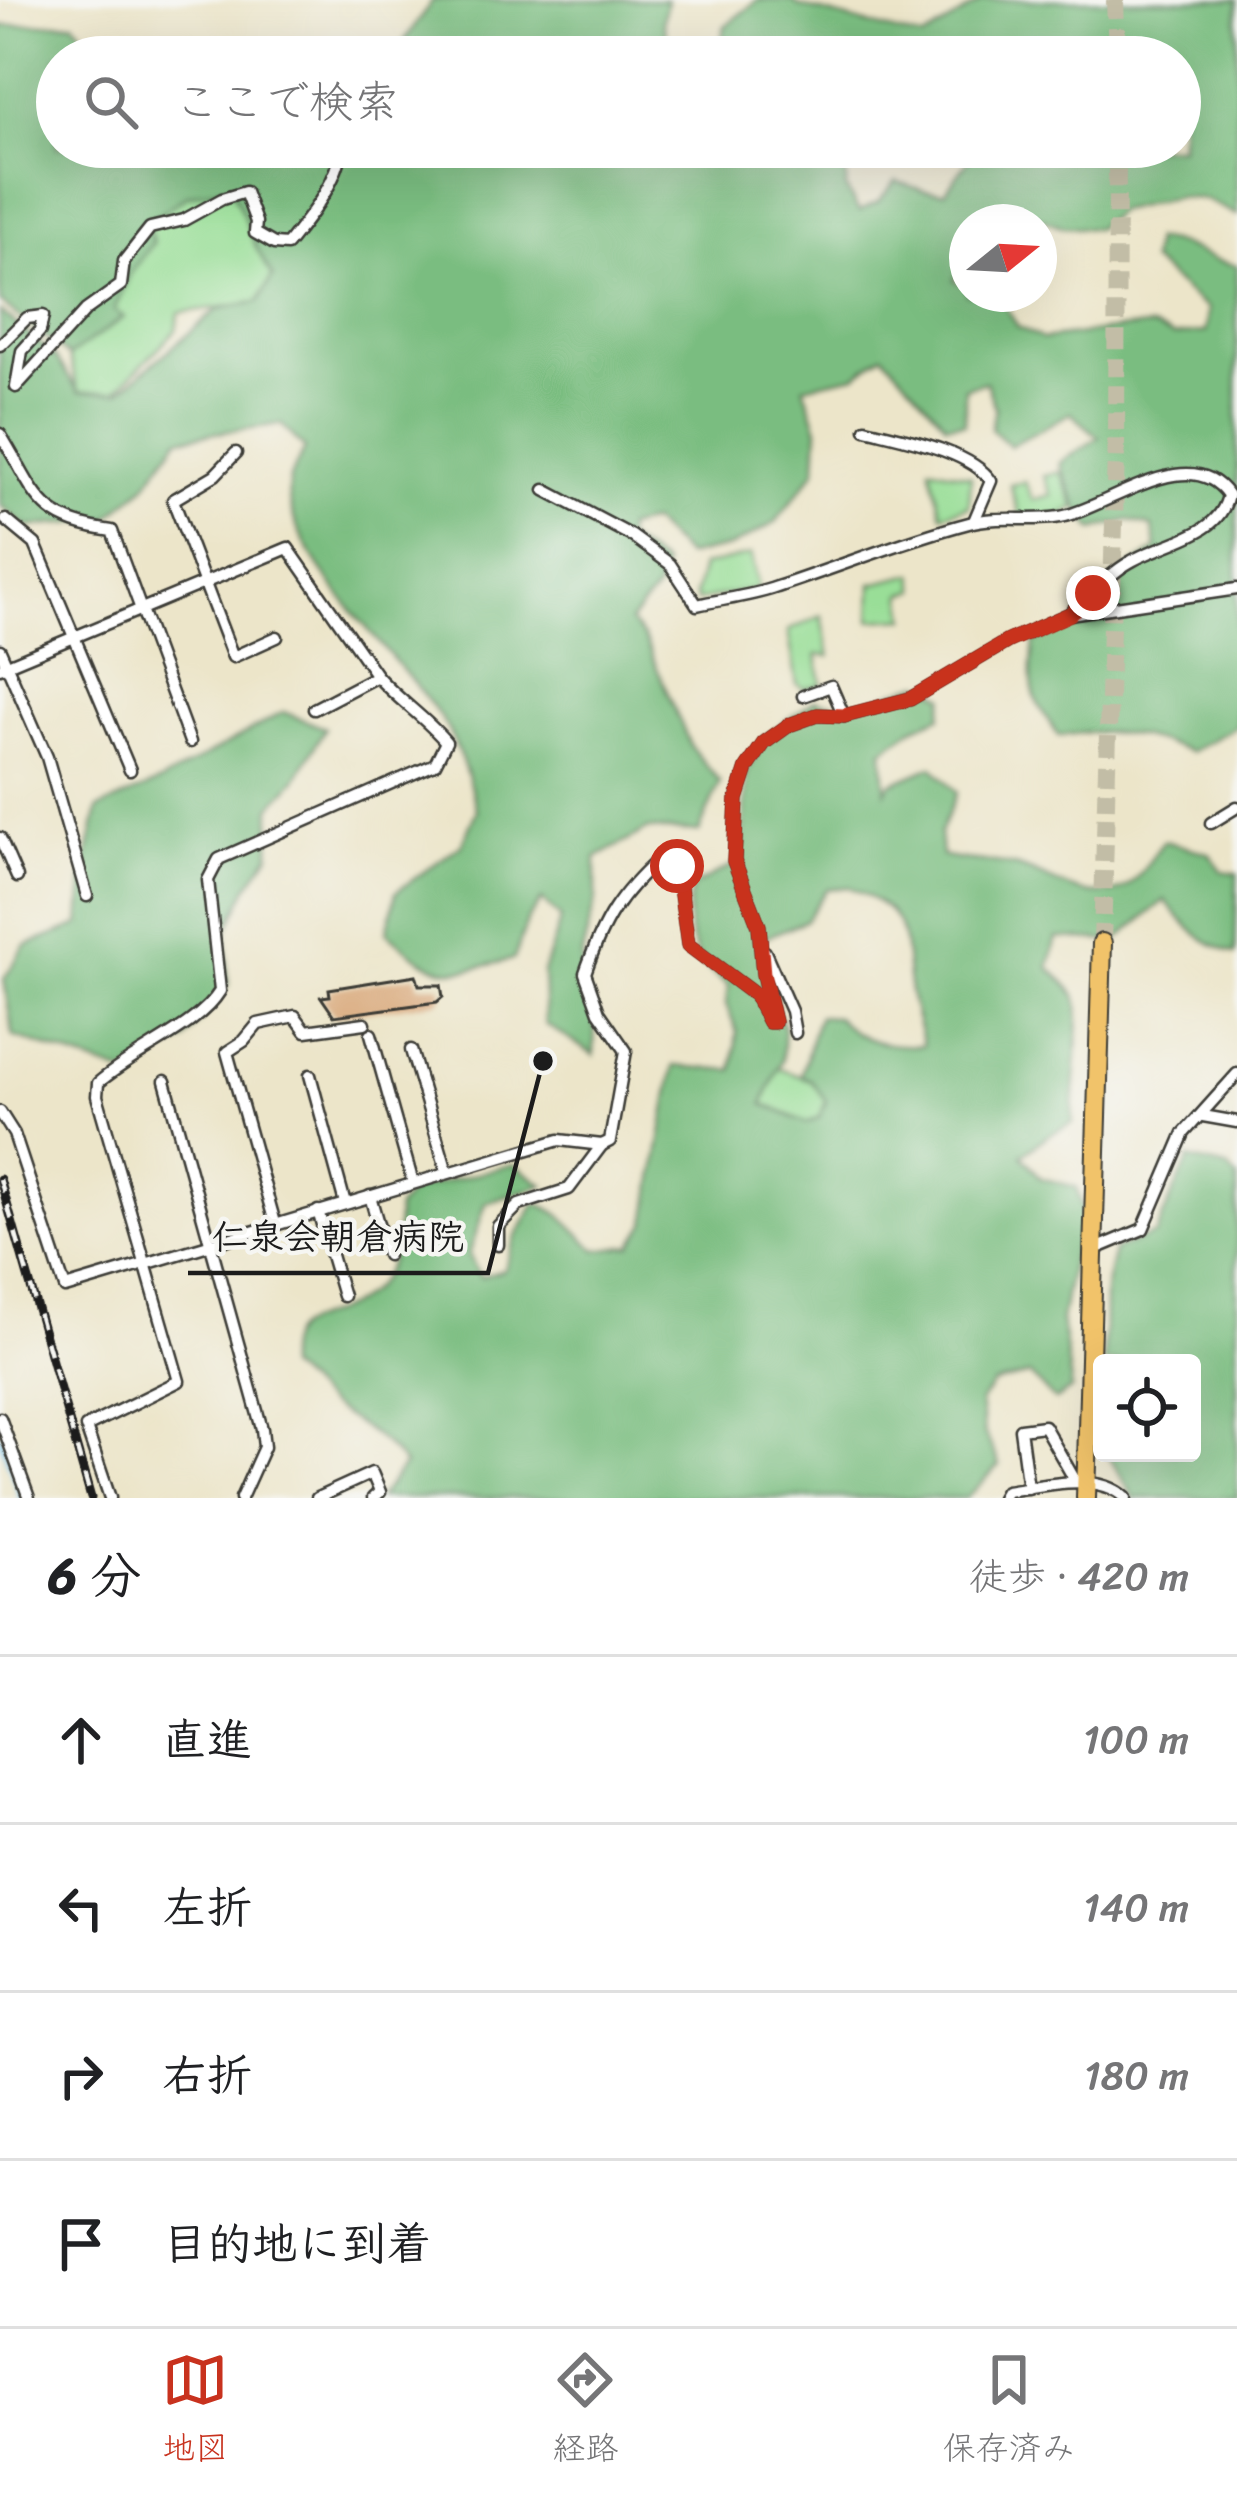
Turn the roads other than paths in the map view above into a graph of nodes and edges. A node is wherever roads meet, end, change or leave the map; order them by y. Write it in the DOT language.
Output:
graph roads {
  1 [pos="336,168"];
  2 [pos="0,345"];
  3 [pos="866,429"];
  4 [pos="0,434"];
  5 [pos="236,453"];
  6 [pos="545,490"];
  7 [pos="6,520"];
  8 [pos="974,521"];
  9 [pos="205,584"];
  10 [pos="1237,589"];
  11 [pos="142,610"];
  12 [pos="1070,614"];
  13 [pos="277,637"];
  14 [pos="74,638"];
  15 [pos="0,650"];
  16 [pos="3,666"];
  17 [pos="377,676"];
  18 [pos="803,696"];
  19 [pos="314,710"];
  20 [pos="844,716"];
  21 [pos="190,742"];
  22 [pos="130,770"];
  23 [pos="1237,807"];
  24 [pos="1211,824"];
  25 [pos="0,838"];
  26 [pos="17,877"];
  27 [pos="87,896"];
  28 [pos="1102,943"];
  29 [pos="760,944"];
  30 [pos="795,1033"];
  31 [pos="411,1049"];
  32 [pos="1237,1074"];
  33 [pos="310,1075"];
  34 [pos="165,1081"];
  35 [pos="0,1112"];
  36 [pos="1203,1116"];
  37 [pos="1237,1122"];
  38 [pos="602,1145"];
  39 [pos="447,1172"];
  40 [pos="413,1183"];
  41 [pos="370,1196"];
  42 [pos="345,1203"];
  43 [pos="318,1211"];
  44 [pos="274,1223"];
  45 [pos="208,1245"];
  46 [pos="497,1245"];
  47 [pos="1093,1250"];
  48 [pos="387,1256"];
  49 [pos="144,1265"];
  50 [pos="343,1296"];
  51 [pos="0,1418"];
  52 [pos="1079,1487"];
  53 [pos="1028,1488"];
  54 [pos="28,1498"];
  55 [pos="110,1498"];
  56 [pos="241,1498"];
  57 [pos="317,1498"];
  58 [pos="373,1498"];
  59 [pos="1002,1498"];
  60 [pos="1060,1498"];
  61 [pos="1126,1498"];
  1 -- 2 [label="street"];
  3 -- 8 [label="street"];
  4 -- 11 [label="street"];
  5 -- 9 [label="street"];
  6 -- 8 [label="street"];
  7 -- 14 [label="street"];
  8 -- 12 [label="street"];
  9 -- 11 [label="street"];
  9 -- 13 [label="street"];
  9 -- 17 [label="street"];
  10 -- 12 [label="street"];
  11 -- 14 [label="street"];
  11 -- 21 [label="street"];
  12 -- 20 [label="street"];
  14 -- 16 [label="street"];
  14 -- 22 [label="street"];
  15 -- 16 [label="street"];
  16 -- 27 [label="street"];
  17 -- 19 [label="street"];
  17 -- 49 [label="street"];
  18 -- 20 [label="street"];
  20 -- 29 [label="street"];
  23 -- 24 [label="street"];
  25 -- 26 [label="street"];
  28 -- 47 [label="highway"];
  29 -- 30 [label="street"];
  29 -- 38 [label="street"];
  31 -- 39 [label="street"];
  32 -- 36 [label="street"];
  33 -- 42 [label="street"];
  34 -- 45 [label="street"];
  35 -- 49 [label="street"];
  36 -- 37 [label="street"];
  36 -- 47 [label="street"];
  38 -- 39 [label="street"];
  38 -- 46 [label="street"];
  39 -- 40 [label="street"];
  40 -- 41 [label="street"];
  40 -- 44 [label="street"];
  41 -- 42 [label="street"];
  41 -- 48 [label="street"];
  42 -- 43 [label="street"];
  43 -- 44 [label="street"];
  43 -- 50 [label="street"];
  44 -- 45 [label="street"];
  45 -- 49 [label="street"];
  45 -- 56 [label="street"];
  47 -- 52 [label="highway"];
  49 -- 55 [label="street"];
  51 -- 54 [label="street"];
  52 -- 53 [label="street"];
  52 -- 53 [label="street"];
  52 -- 60 [label="street"];
  52 -- 61 [label="street"];
  53 -- 59 [label="street"];
  57 -- 58 [label="street"];
}
